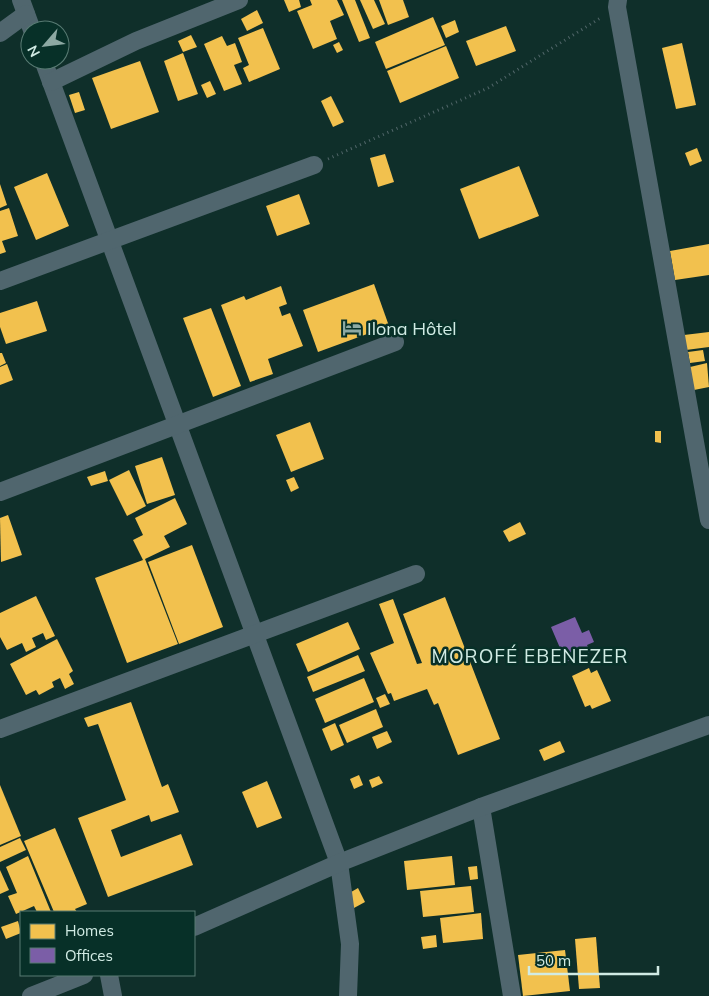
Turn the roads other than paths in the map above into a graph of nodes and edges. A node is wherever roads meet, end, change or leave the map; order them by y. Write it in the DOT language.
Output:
graph roads {
  1 [pos="239,0"];
  2 [pos="618,4"];
  3 [pos="26,15"];
  4 [pos="0,34"];
  5 [pos="47,70"];
  6 [pos="51,82"];
  7 [pos="314,166"];
  8 [pos="109,239"];
  9 [pos="0,280"];
  10 [pos="395,342"];
  11 [pos="177,425"];
  12 [pos="0,492"];
  13 [pos="709,520"];
  14 [pos="416,574"];
  15 [pos="254,636"];
  16 [pos="709,725"];
  17 [pos="0,729"];
  18 [pos="481,807"];
  19 [pos="339,863"];
  20 [pos="195,927"];
  21 [pos="81,976"];
  22 [pos="109,976"];
  23 [pos="31,996"];
  24 [pos="113,996"];
  25 [pos="348,996"];
  26 [pos="512,996"];
  1 -- 6 [label="street"];
  2 -- 13 [label="street"];
  3 -- 4 [label="street"];
  5 -- 6 [label="street"];
  6 -- 8 [label="street"];
  7 -- 8 [label="street"];
  8 -- 9 [label="street"];
  8 -- 11 [label="street"];
  10 -- 11 [label="street"];
  11 -- 12 [label="street"];
  11 -- 15 [label="street"];
  14 -- 15 [label="street"];
  15 -- 17 [label="street"];
  15 -- 19 [label="street"];
  16 -- 18 [label="street"];
  18 -- 19 [label="street"];
  18 -- 26 [label="street"];
  19 -- 20 [label="street"];
  19 -- 25 [label="street"];
  21 -- 23 [label="street"];
  22 -- 24 [label="street"];
}
